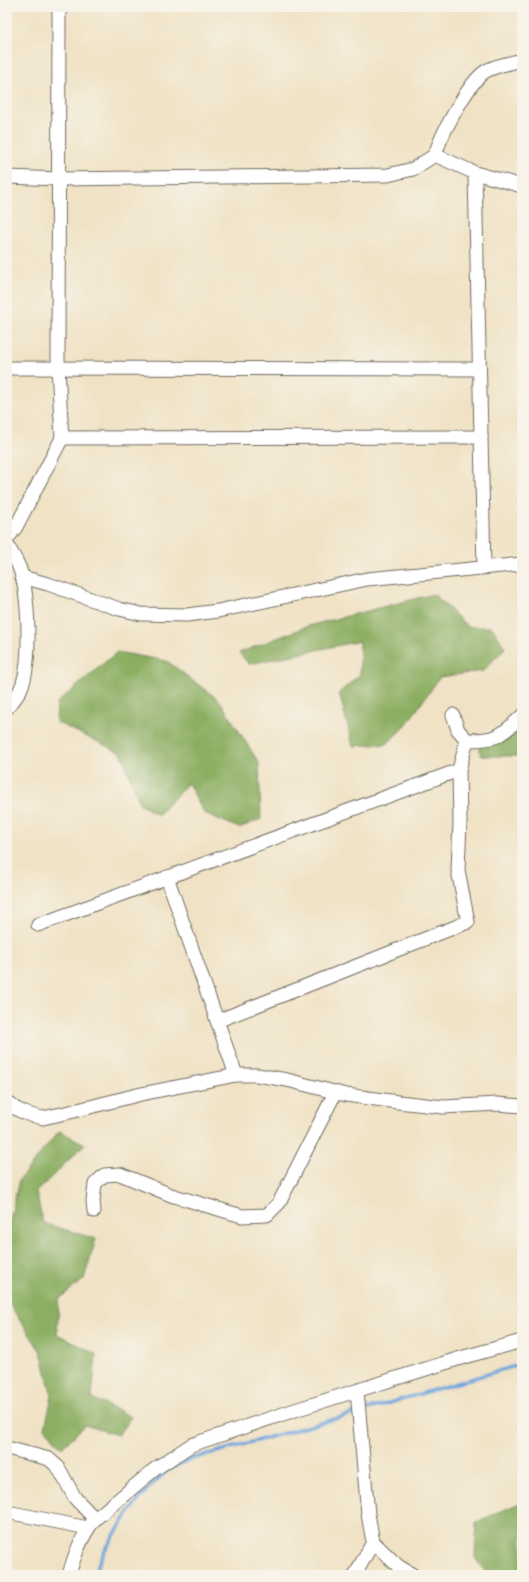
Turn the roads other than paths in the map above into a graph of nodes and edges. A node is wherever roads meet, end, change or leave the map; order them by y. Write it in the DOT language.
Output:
graph roads {
  1 [pos="59,7"];
  2 [pos="522,60"];
  3 [pos="436,155"];
  4 [pos="475,173"];
  5 [pos="7,177"];
  6 [pos="59,179"];
  7 [pos="522,186"];
  8 [pos="7,368"];
  9 [pos="58,368"];
  10 [pos="479,369"];
  11 [pos="481,437"];
  12 [pos="62,438"];
  13 [pos="7,539"];
  14 [pos="7,545"];
  15 [pos="522,564"];
  16 [pos="484,567"];
  17 [pos="22,577"];
  18 [pos="7,708"];
  19 [pos="453,715"];
  20 [pos="522,716"];
  21 [pos="467,740"];
  22 [pos="459,770"];
  23 [pos="167,877"];
  24 [pos="38,925"];
  25 [pos="217,1021"];
  26 [pos="236,1075"];
  27 [pos="335,1092"];
  28 [pos="7,1102"];
  29 [pos="522,1106"];
  30 [pos="94,1210"];
  31 [pos="522,1341"];
  32 [pos="357,1390"];
  33 [pos="7,1448"];
  34 [pos="7,1512"];
  35 [pos="92,1524"];
  36 [pos="373,1542"];
  37 [pos="69,1575"];
  38 [pos="355,1575"];
  39 [pos="413,1575"];
  1 -- 6 [label="street"];
  2 -- 3 [label="street"];
  3 -- 4 [label="street"];
  3 -- 6 [label="street"];
  4 -- 7 [label="street"];
  4 -- 10 [label="street"];
  5 -- 6 [label="street"];
  6 -- 9 [label="street"];
  8 -- 9 [label="street"];
  9 -- 10 [label="street"];
  9 -- 12 [label="street"];
  10 -- 11 [label="street"];
  11 -- 12 [label="street"];
  11 -- 16 [label="street"];
  12 -- 13 [label="street"];
  14 -- 17 [label="street"];
  15 -- 16 [label="street"];
  16 -- 17 [label="street"];
  17 -- 18 [label="street"];
  19 -- 21 [label="street"];
  20 -- 21 [label="street"];
  21 -- 22 [label="street"];
  22 -- 23 [label="street"];
  22 -- 25 [label="street"];
  23 -- 24 [label="street"];
  23 -- 25 [label="street"];
  25 -- 26 [label="street"];
  26 -- 27 [label="street"];
  26 -- 28 [label="street"];
  27 -- 29 [label="street"];
  27 -- 30 [label="street"];
  31 -- 32 [label="street"];
  32 -- 35 [label="street"];
  32 -- 36 [label="street"];
  33 -- 35 [label="street"];
  34 -- 35 [label="street"];
  35 -- 37 [label="street"];
  36 -- 38 [label="street"];
  36 -- 39 [label="street"];
}
